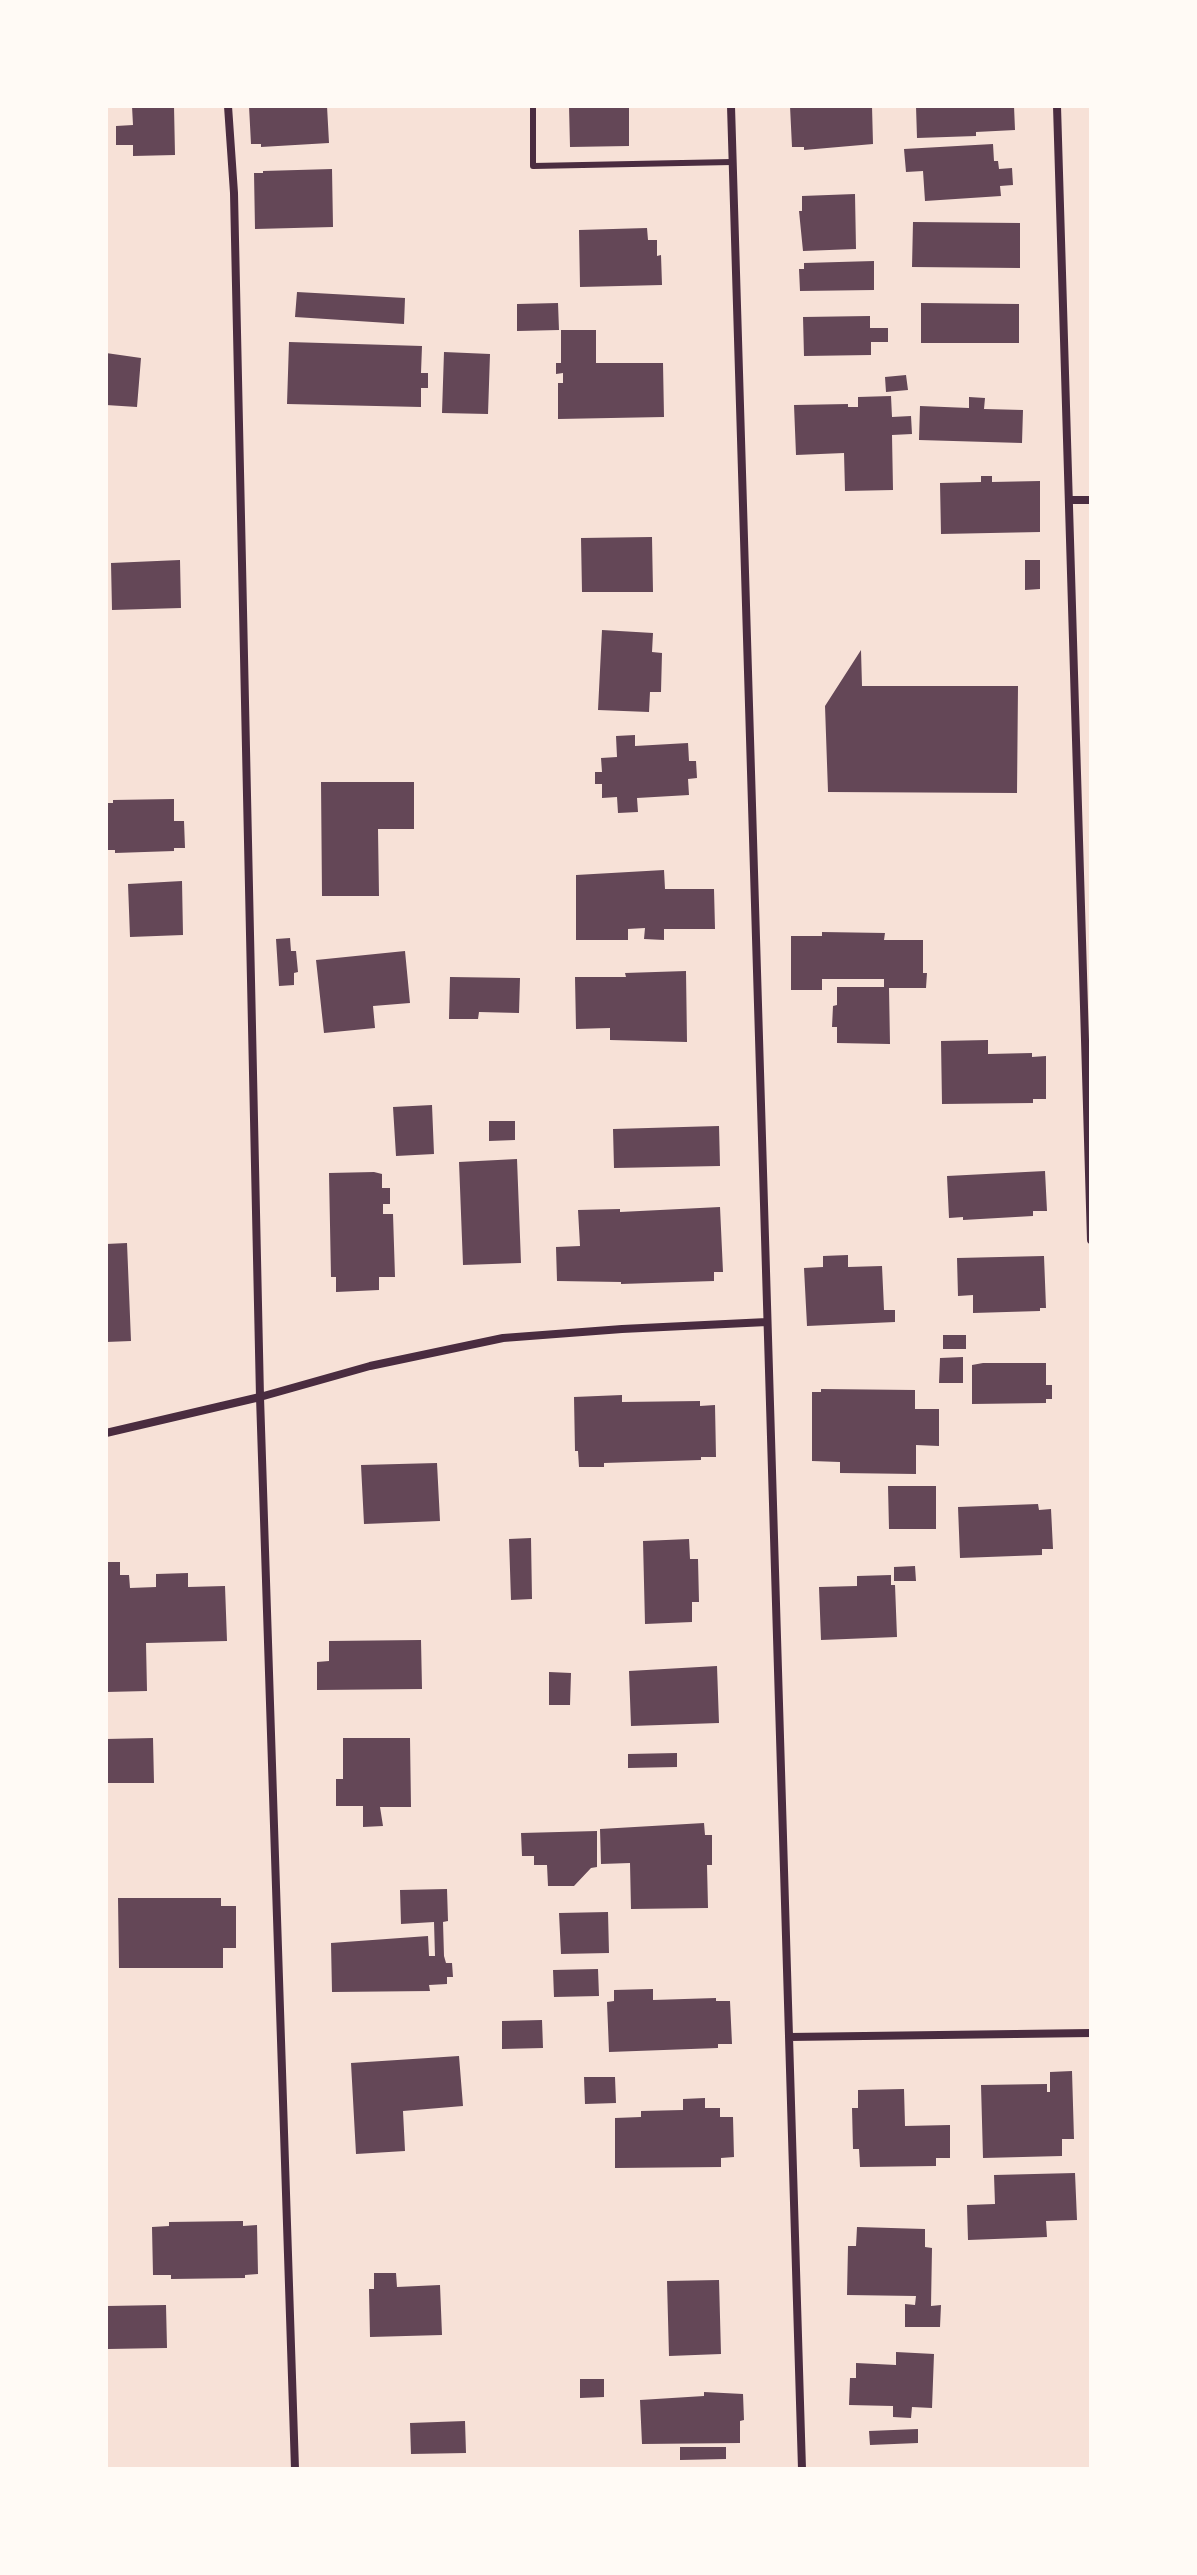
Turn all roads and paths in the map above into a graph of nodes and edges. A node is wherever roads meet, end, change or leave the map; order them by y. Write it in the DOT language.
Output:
graph roads {
  1 [pos="228,106"];
  2 [pos="533,106"];
  3 [pos="731,106"];
  4 [pos="1057,106"];
  5 [pos="732,162"];
  6 [pos="1070,500"];
  7 [pos="1091,500"];
  8 [pos="1091,1240"];
  9 [pos="767,1322"];
  10 [pos="260,1397"];
  11 [pos="106,1433"];
  12 [pos="1091,2033"];
  13 [pos="789,2037"];
  14 [pos="295,2469"];
  15 [pos="802,2469"];
  1 -- 10 [label="street"];
  2 -- 5 [label="lane"];
  3 -- 5 [label="street"];
  4 -- 6 [label="street"];
  5 -- 9 [label="street"];
  6 -- 7 [label="street"];
  6 -- 8 [label="street"];
  9 -- 10 [label="street"];
  9 -- 13 [label="street"];
  10 -- 11 [label="street"];
  10 -- 14 [label="street"];
  12 -- 13 [label="street"];
  13 -- 15 [label="street"];
}
